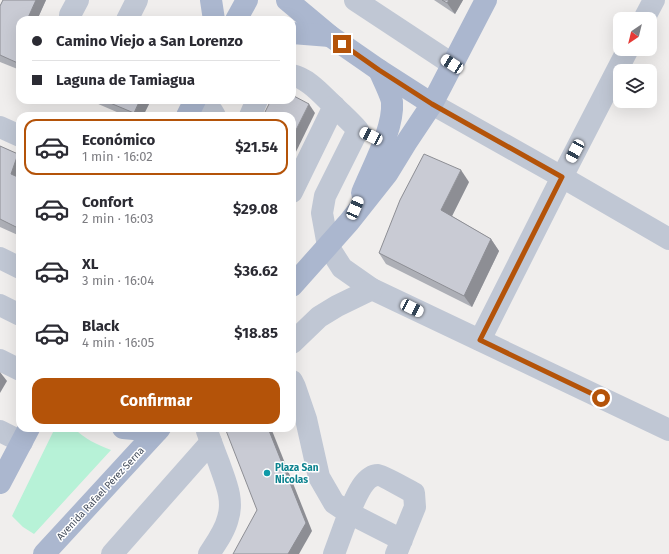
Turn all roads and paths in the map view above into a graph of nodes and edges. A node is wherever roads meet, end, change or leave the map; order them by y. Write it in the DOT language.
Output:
graph roads {
  1 [pos="78,0"];
  2 [pos="137,0"];
  3 [pos="211,0"];
  4 [pos="247,0"];
  5 [pos="287,0"];
  6 [pos="355,0"];
  7 [pos="486,0"];
  8 [pos="654,0"];
  9 [pos="648,12"];
  10 [pos="70,16"];
  11 [pos="129,16"];
  12 [pos="213,16"];
  13 [pos="238,16"];
  14 [pos="296,33"];
  15 [pos="330,36"];
  16 [pos="624,56"];
  17 [pos="452,64"];
  18 [pos="379,70"];
  19 [pos="296,76"];
  20 [pos="202,104"];
  21 [pos="432,104"];
  22 [pos="334,106"];
  23 [pos="213,112"];
  24 [pos="0,127"];
  25 [pos="358,130"];
  26 [pos="16,134"];
  27 [pos="384,143"];
  28 [pos="562,177"];
  29 [pos="296,184"];
  30 [pos="349,222"];
  31 [pos="669,239"];
  32 [pos="328,246"];
  33 [pos="0,258"];
  34 [pos="16,266"];
  35 [pos="296,282"];
  36 [pos="372,289"];
  37 [pos="0,305"];
  38 [pos="16,313"];
  39 [pos="296,339"];
  40 [pos="480,340"];
  41 [pos="0,360"];
  42 [pos="16,368"];
  43 [pos="296,390"];
  44 [pos="669,430"];
  45 [pos="0,431"];
  46 [pos="157,432"];
  47 [pos="25,435"];
  48 [pos="208,435"];
  49 [pos="0,483"];
  50 [pos="349,513"];
  51 [pos="399,547"];
  52 [pos="44,554"];
  53 [pos="112,554"];
  54 [pos="209,554"];
  55 [pos="334,554"];
  1 -- 10 [label="street"];
  2 -- 11 [label="street"];
  3 -- 12 [label="main road"];
  4 -- 13 [label="main road"];
  5 -- 15 [label="main road"];
  6 -- 17 [label="street"];
  7 -- 17 [label="main road"];
  8 -- 9 [label="street"];
  14 -- 15 [label="main road"];
  15 -- 18 [label="main road"];
  16 -- 28 [label="street"];
  17 -- 21 [label="main road"];
  18 -- 21 [label="main road"];
  18 -- 27 [label="main road"];
  19 -- 22 [label="street"];
  20 -- 23 [label="street"];
  21 -- 28 [label="street"];
  21 -- 30 [label="main road"];
  22 -- 25 [label="street"];
  22 -- 29 [label="street"];
  24 -- 26 [label="street"];
  25 -- 27 [label="street"];
  25 -- 32 [label="street"];
  27 -- 30 [label="main road"];
  28 -- 31 [label="street"];
  28 -- 40 [label="street"];
  30 -- 32 [label="main road"];
  32 -- 35 [label="main road"];
  32 -- 36 [label="street"];
  33 -- 34 [label="street"];
  36 -- 39 [label="street"];
  36 -- 40 [label="street"];
  37 -- 38 [label="street"];
  40 -- 44 [label="street"];
  41 -- 42 [label="street"];
  43 -- 50 [label="street"];
  45 -- 47 [label="street"];
  46 -- 52 [label="main road, Avenida Rafael Pérez Serna"];
  47 -- 49 [label="main road"];
  48 -- 53 [label="street"];
  48 -- 54 [label="street"];
  50 -- 51 [label="street"];
  50 -- 51 [label="street"];
  50 -- 55 [label="street"];
}
